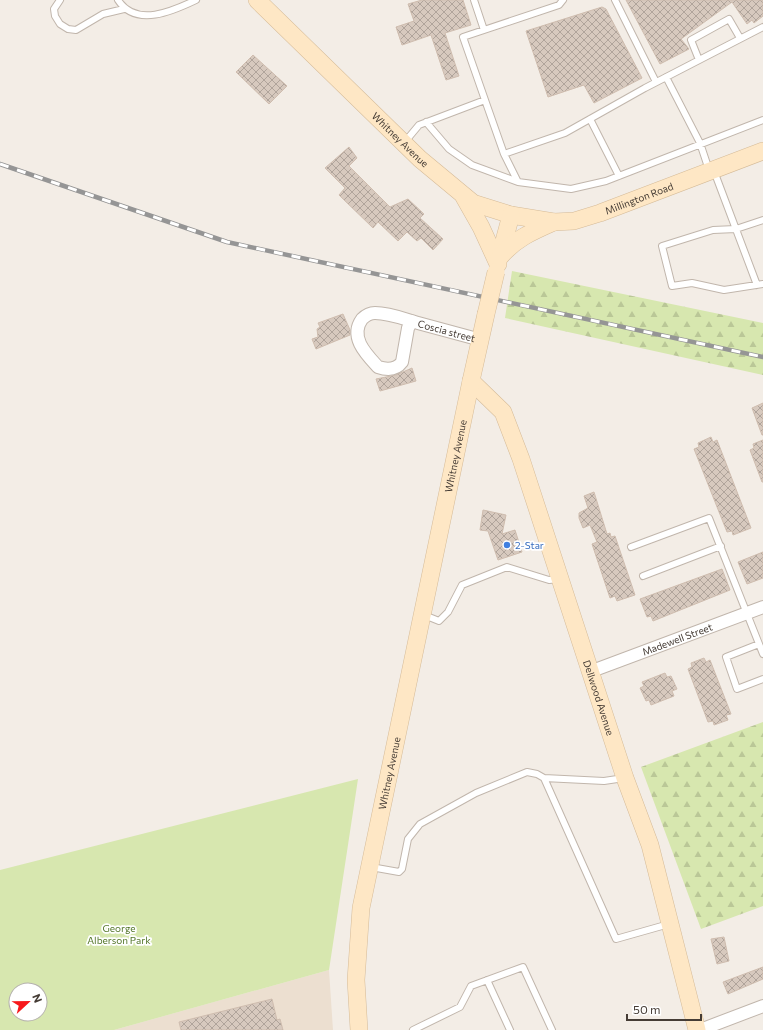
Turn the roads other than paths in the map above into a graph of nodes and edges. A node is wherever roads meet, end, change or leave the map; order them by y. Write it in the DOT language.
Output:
graph roads {
  1 [pos="60,0"];
  2 [pos="118,0"];
  3 [pos="196,0"];
  4 [pos="257,0"];
  5 [pos="474,0"];
  6 [pos="563,0"];
  7 [pos="615,0"];
  8 [pos="124,8"];
  9 [pos="763,27"];
  10 [pos="484,30"];
  11 [pos="740,38"];
  12 [pos="699,60"];
  13 [pos="666,77"];
  14 [pos="656,82"];
  15 [pos="485,100"];
  16 [pos="590,119"];
  17 [pos="763,120"];
  18 [pos="426,122"];
  19 [pos="403,143"];
  20 [pos="700,143"];
  21 [pos="763,151"];
  22 [pos="504,154"];
  23 [pos="711,170"];
  24 [pos="620,176"];
  25 [pos="518,182"];
  26 [pos="463,195"];
  27 [pos="511,215"];
  28 [pos="763,220"];
  29 [pos="554,222"];
  30 [pos="736,229"];
  31 [pos="498,265"];
  32 [pos="760,284"];
  33 [pos="412,321"];
  34 [pos="481,340"];
  35 [pos="471,380"];
  36 [pos="721,546"];
  37 [pos="631,548"];
  38 [pos="643,576"];
  39 [pos="561,579"];
  40 [pos="763,607"];
  41 [pos="748,613"];
  42 [pos="422,615"];
  43 [pos="759,644"];
  44 [pos="763,654"];
  45 [pos="592,671"];
  46 [pos="763,679"];
  47 [pos="544,778"];
  48 [pos="625,778"];
  49 [pos="369,867"];
  50 [pos="669,924"];
  51 [pos="487,980"];
  52 [pos="763,1006"];
  53 [pos="359,1030"];
  54 [pos="413,1030"];
  55 [pos="510,1030"];
  56 [pos="552,1030"];
  57 [pos="697,1030"];
  58 [pos="700,1030"];
  1 -- 8 [label="lane"];
  2 -- 8 [label="lane"];
  3 -- 8 [label="lane"];
  4 -- 19 [label="main road, Whitney Avenue"];
  5 -- 10 [label="lane"];
  6 -- 10 [label="lane"];
  7 -- 14 [label="lane"];
  9 -- 11 [label="lane"];
  10 -- 15 [label="lane"];
  11 -- 12 [label="lane"];
  11 -- 12 [label="lane"];
  12 -- 13 [label="lane"];
  13 -- 14 [label="lane"];
  13 -- 20 [label="lane"];
  14 -- 16 [label="lane"];
  15 -- 18 [label="lane"];
  15 -- 22 [label="lane"];
  16 -- 22 [label="lane"];
  16 -- 24 [label="lane"];
  17 -- 20 [label="lane"];
  18 -- 19 [label="lane"];
  18 -- 25 [label="lane"];
  19 -- 26 [label="main road, Whitney Avenue"];
  20 -- 23 [label="lane"];
  20 -- 24 [label="lane"];
  21 -- 23 [label="main road, Millington Road"];
  22 -- 25 [label="lane"];
  23 -- 29 [label="main road, Millington Road"];
  23 -- 30 [label="lane"];
  24 -- 25 [label="lane"];
  26 -- 27 [label="main road, Whitney Avenue"];
  26 -- 31 [label="main road"];
  27 -- 29 [label="main road, Millington Road"];
  27 -- 31 [label="main road, Whitney Avenue"];
  28 -- 30 [label="lane"];
  29 -- 31 [label="main road"];
  30 -- 32 [label="lane"];
  30 -- 32 [label="lane"];
  31 -- 34 [label="main road, Whitney Avenue, bridge"];
  33 -- 33 [label="street, Coscia street"];
  33 -- 34 [label="street, Coscia street"];
  34 -- 35 [label="main road, Whitney Avenue"];
  35 -- 39 [label="main road, Dellwood Avenue"];
  35 -- 42 [label="main road, Whitney Avenue"];
  36 -- 37 [label="lane"];
  36 -- 38 [label="lane"];
  36 -- 41 [label="lane"];
  39 -- 42 [label="lane"];
  39 -- 45 [label="main road, Dellwood Avenue"];
  40 -- 41 [label="street, Madewell Street"];
  41 -- 43 [label="lane"];
  41 -- 45 [label="street, Madewell Street"];
  42 -- 49 [label="main road, Whitney Avenue"];
  43 -- 44 [label="lane"];
  43 -- 46 [label="lane"];
  45 -- 48 [label="main road, Dellwood Avenue"];
  47 -- 48 [label="lane"];
  47 -- 49 [label="lane"];
  47 -- 50 [label="lane"];
  48 -- 50 [label="main road, Dellwood Avenue"];
  49 -- 53 [label="main road, Whitney Avenue"];
  50 -- 57 [label="main road, Dellwood Avenue"];
  51 -- 54 [label="lane"];
  51 -- 55 [label="lane"];
  51 -- 56 [label="lane"];
  52 -- 58 [label="street"];
}
